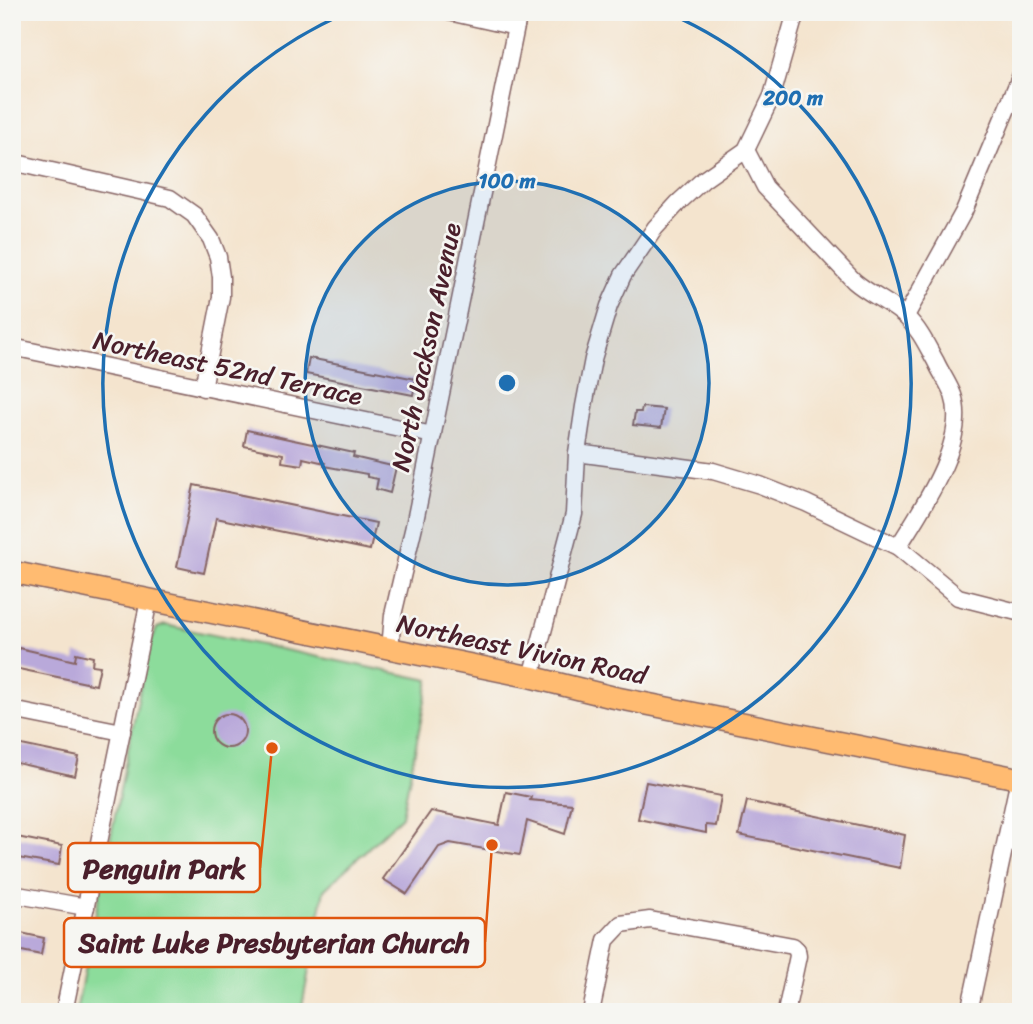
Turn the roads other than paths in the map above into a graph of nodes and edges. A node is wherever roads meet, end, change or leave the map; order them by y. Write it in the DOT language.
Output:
graph roads {
  1 [pos="449,12"];
  2 [pos="796,12"];
  3 [pos="517,20"];
  4 [pos="1021,75"];
  5 [pos="746,150"];
  6 [pos="12,162"];
  7 [pos="906,316"];
  8 [pos="12,347"];
  9 [pos="203,388"];
  10 [pos="433,435"];
  11 [pos="577,453"];
  12 [pos="898,547"];
  13 [pos="12,572"];
  14 [pos="149,600"];
  15 [pos="1021,612"];
  16 [pos="390,649"];
  17 [pos="531,677"];
  18 [pos="12,710"];
  19 [pos="122,732"];
  20 [pos="1020,779"];
  21 [pos="12,894"];
  22 [pos="86,907"];
  23 [pos="64,1012"];
  24 [pos="591,1012"];
  25 [pos="786,1012"];
  26 [pos="969,1012"];
  1 -- 3 [label="street"];
  2 -- 5 [label="street"];
  3 -- 10 [label="street, North Jackson Avenue"];
  4 -- 7 [label="street"];
  5 -- 7 [label="street"];
  5 -- 11 [label="street"];
  6 -- 9 [label="street"];
  7 -- 12 [label="street"];
  8 -- 9 [label="street, Northeast 52nd Terrace"];
  9 -- 10 [label="street, Northeast 52nd Terrace"];
  10 -- 16 [label="street, North Jackson Avenue"];
  11 -- 12 [label="street"];
  11 -- 17 [label="street"];
  12 -- 15 [label="street"];
  13 -- 14 [label="main road, Northeast Vivion Road"];
  14 -- 16 [label="main road, Northeast Vivion Road"];
  14 -- 19 [label="street"];
  16 -- 17 [label="main road, Northeast Vivion Road"];
  17 -- 20 [label="main road, Northeast Vivion Road"];
  18 -- 19 [label="street"];
  19 -- 22 [label="street"];
  20 -- 26 [label="street"];
  21 -- 22 [label="street"];
  22 -- 23 [label="street"];
  24 -- 25 [label="street"];
}
